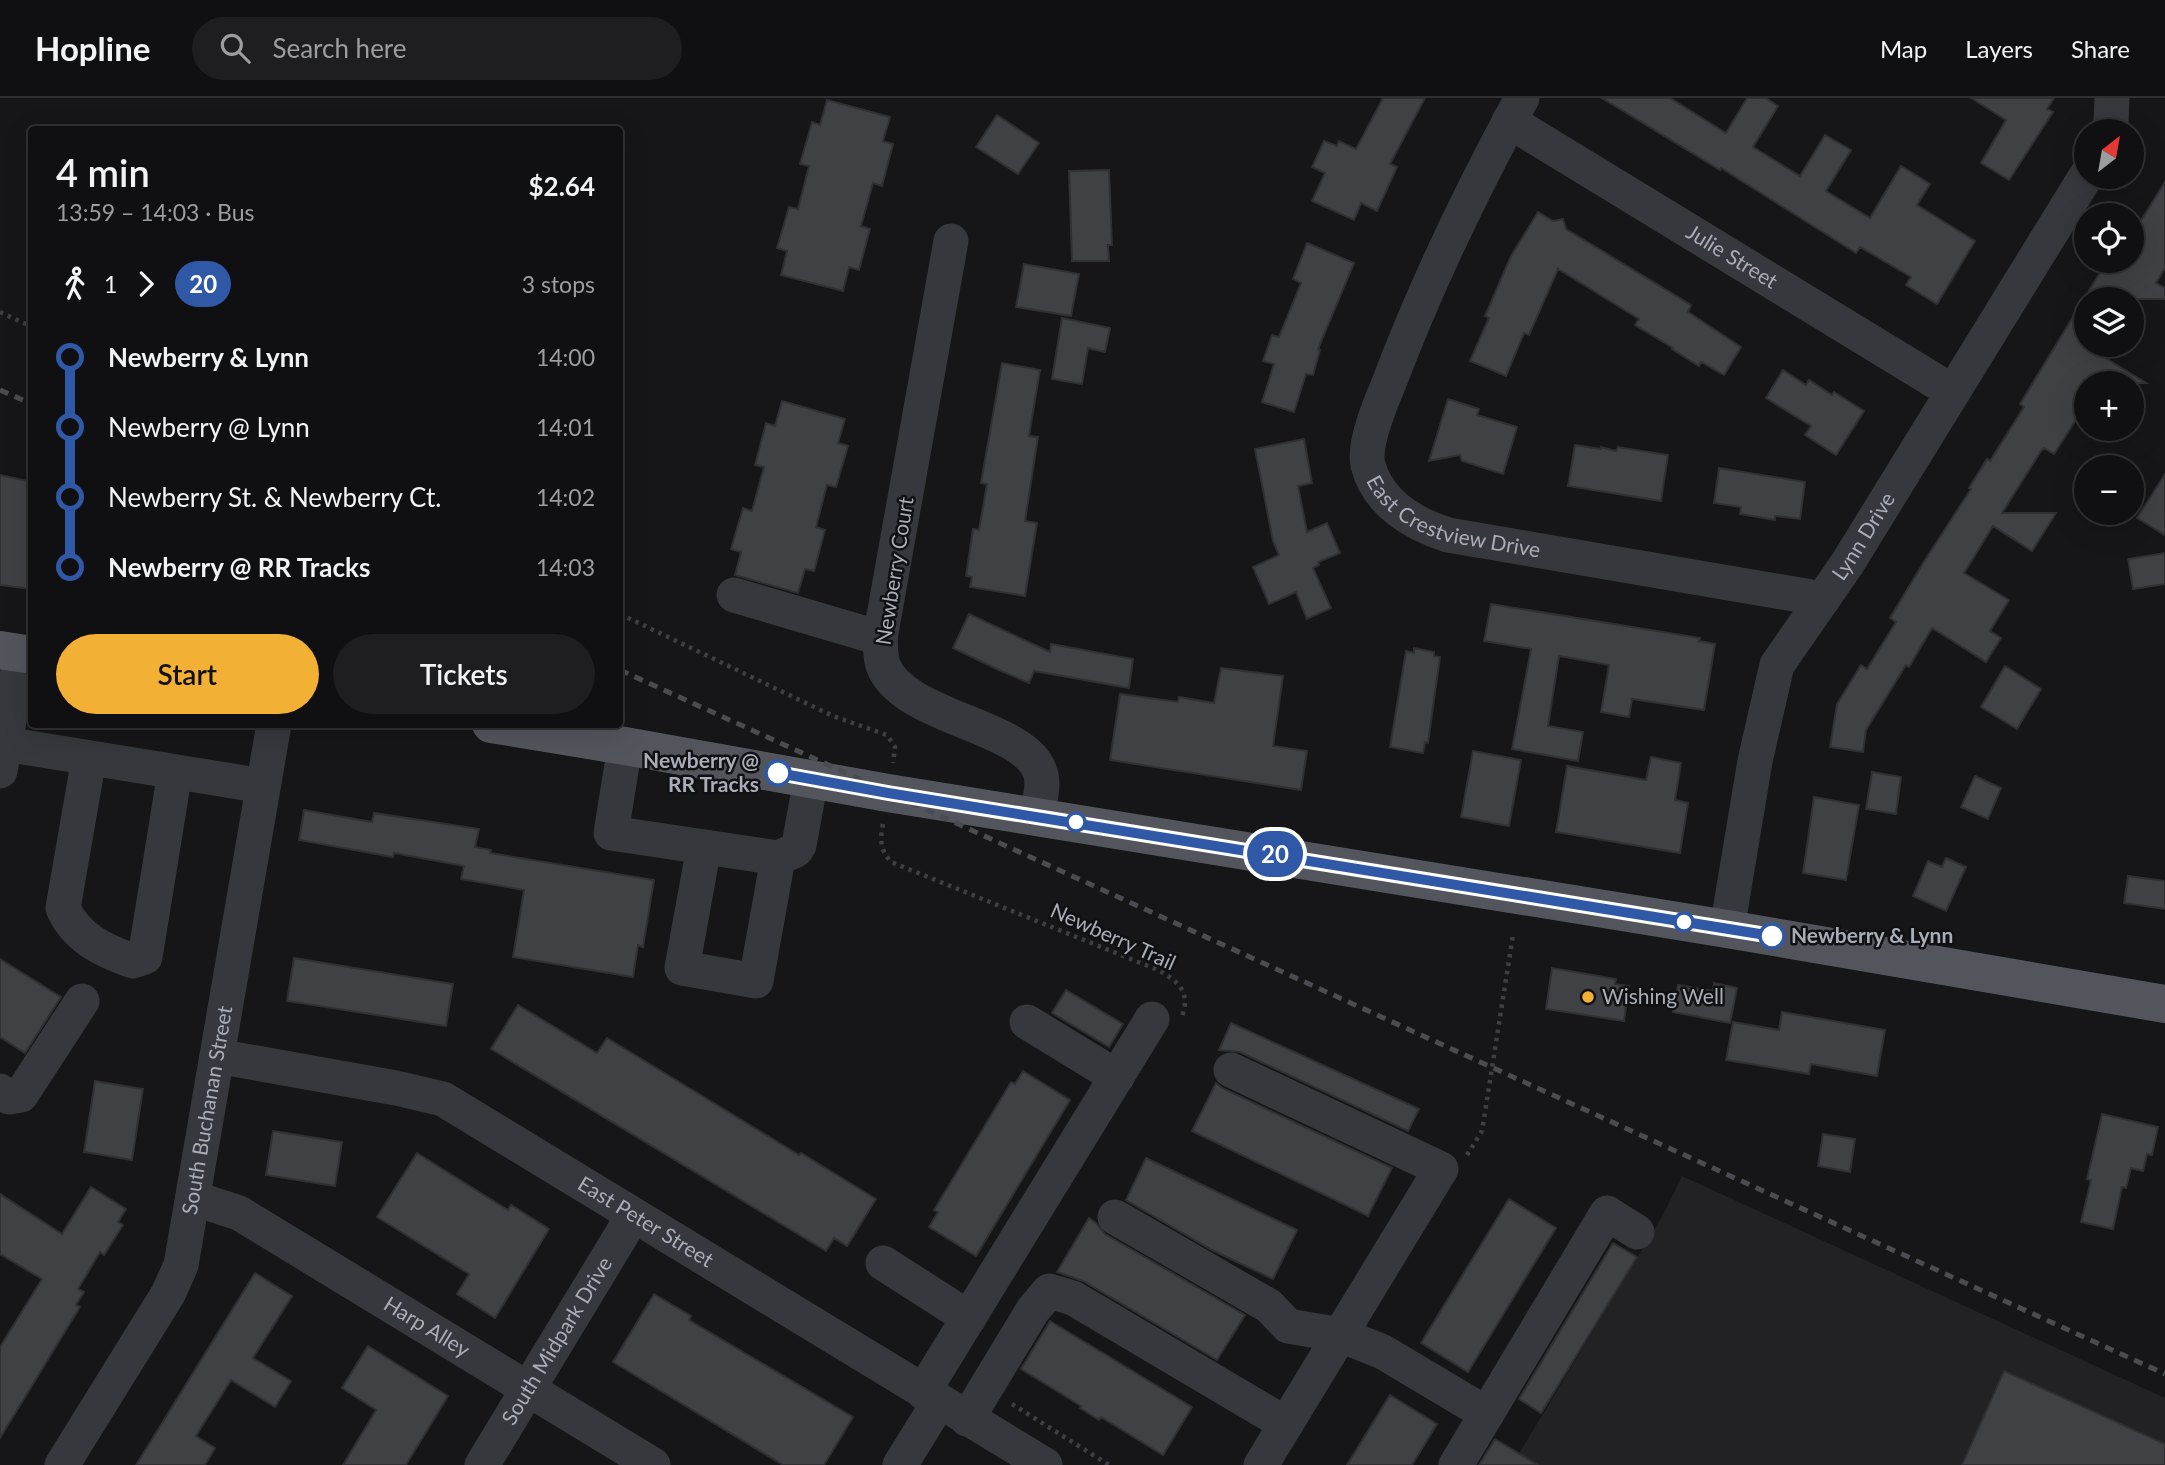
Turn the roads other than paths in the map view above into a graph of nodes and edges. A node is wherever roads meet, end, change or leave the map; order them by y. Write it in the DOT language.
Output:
graph roads {
  1 [pos="2112,98"];
  2 [pos="1516,110"];
  3 [pos="2111,119"];
  4 [pos="2078,189"];
  5 [pos="951,241"];
  6 [pos="1953,392"];
  7 [pos="734,595"];
  8 [pos="1823,599"];
  9 [pos="880,638"];
  10 [pos="18,653"];
  11 [pos="273,728"];
  12 [pos="515,728"];
  13 [pos="625,746"];
  14 [pos="2,757"];
  15 [pos="89,758"];
  16 [pos="175,772"];
  17 [pos="811,779"];
  18 [pos="263,786"];
  19 [pos="1037,815"];
  20 [pos="704,847"];
  21 [pos="778,858"];
  22 [pos="1727,929"];
  23 [pos="82,1001"];
  24 [pos="2165,1004"];
  25 [pos="1027,1021"];
  26 [pos="1166,1021"];
  27 [pos="217,1056"];
  28 [pos="1231,1070"];
  29 [pos="1117,1077"];
  30 [pos="0,1091"];
  31 [pos="194,1198"];
  32 [pos="633,1216"];
  33 [pos="1115,1217"];
  34 [pos="1637,1232"];
  35 [pos="883,1263"];
  36 [pos="969,1318"];
  37 [pos="1341,1335"];
  38 [pos="528,1389"];
  39 [pos="943,1404"];
  40 [pos="1487,1414"];
  41 [pos="1286,1424"];
  42 [pos="62,1465"];
  43 [pos="482,1465"];
  44 [pos="653,1465"];
  45 [pos="900,1465"];
  46 [pos="1045,1465"];
  47 [pos="1261,1465"];
  48 [pos="1456,1465"];
  1 -- 3 [label="street"];
  2 -- 6 [label="street, Julie Street"];
  2 -- 8 [label="street, East Crestview Drive"];
  4 -- 6 [label="street, Lynn Drive"];
  5 -- 9 [label="street, Newberry Court"];
  6 -- 8 [label="street, Lynn Drive"];
  7 -- 9 [label="street"];
  8 -- 22 [label="street, Lynn Drive"];
  9 -- 19 [label="street, Newberry Court"];
  10 -- 14 [label="street"];
  11 -- 18 [label="street, South Buchanan Street"];
  12 -- 13 [label="main road"];
  13 -- 17 [label="main road"];
  13 -- 20 [label="street"];
  14 -- 15 [label="street"];
  15 -- 16 [label="street"];
  15 -- 16 [label="street"];
  16 -- 18 [label="street"];
  17 -- 19 [label="main road"];
  17 -- 21 [label="street"];
  18 -- 27 [label="street, South Buchanan Street"];
  19 -- 22 [label="main road"];
  20 -- 21 [label="street"];
  20 -- 21 [label="street"];
  22 -- 24 [label="main road"];
  23 -- 30 [label="street"];
  25 -- 29 [label="street"];
  26 -- 29 [label="street"];
  27 -- 31 [label="street, South Buchanan Street"];
  27 -- 32 [label="street, East Peter Street"];
  28 -- 37 [label="street"];
  29 -- 36 [label="street"];
  31 -- 38 [label="street, Harp Alley"];
  31 -- 42 [label="street, South Buchanan Street"];
  32 -- 38 [label="street, South Midpark Drive"];
  32 -- 39 [label="street, East Peter Street"];
  33 -- 37 [label="street"];
  34 -- 40 [label="street"];
  35 -- 36 [label="street"];
  36 -- 39 [label="street"];
  37 -- 40 [label="street"];
  37 -- 41 [label="street"];
  38 -- 43 [label="street, South Midpark Drive"];
  38 -- 44 [label="street, Harp Alley"];
  39 -- 41 [label="street"];
  39 -- 45 [label="street"];
  39 -- 46 [label="street, East Peter Street"];
  40 -- 48 [label="street"];
  41 -- 47 [label="street"];
}
